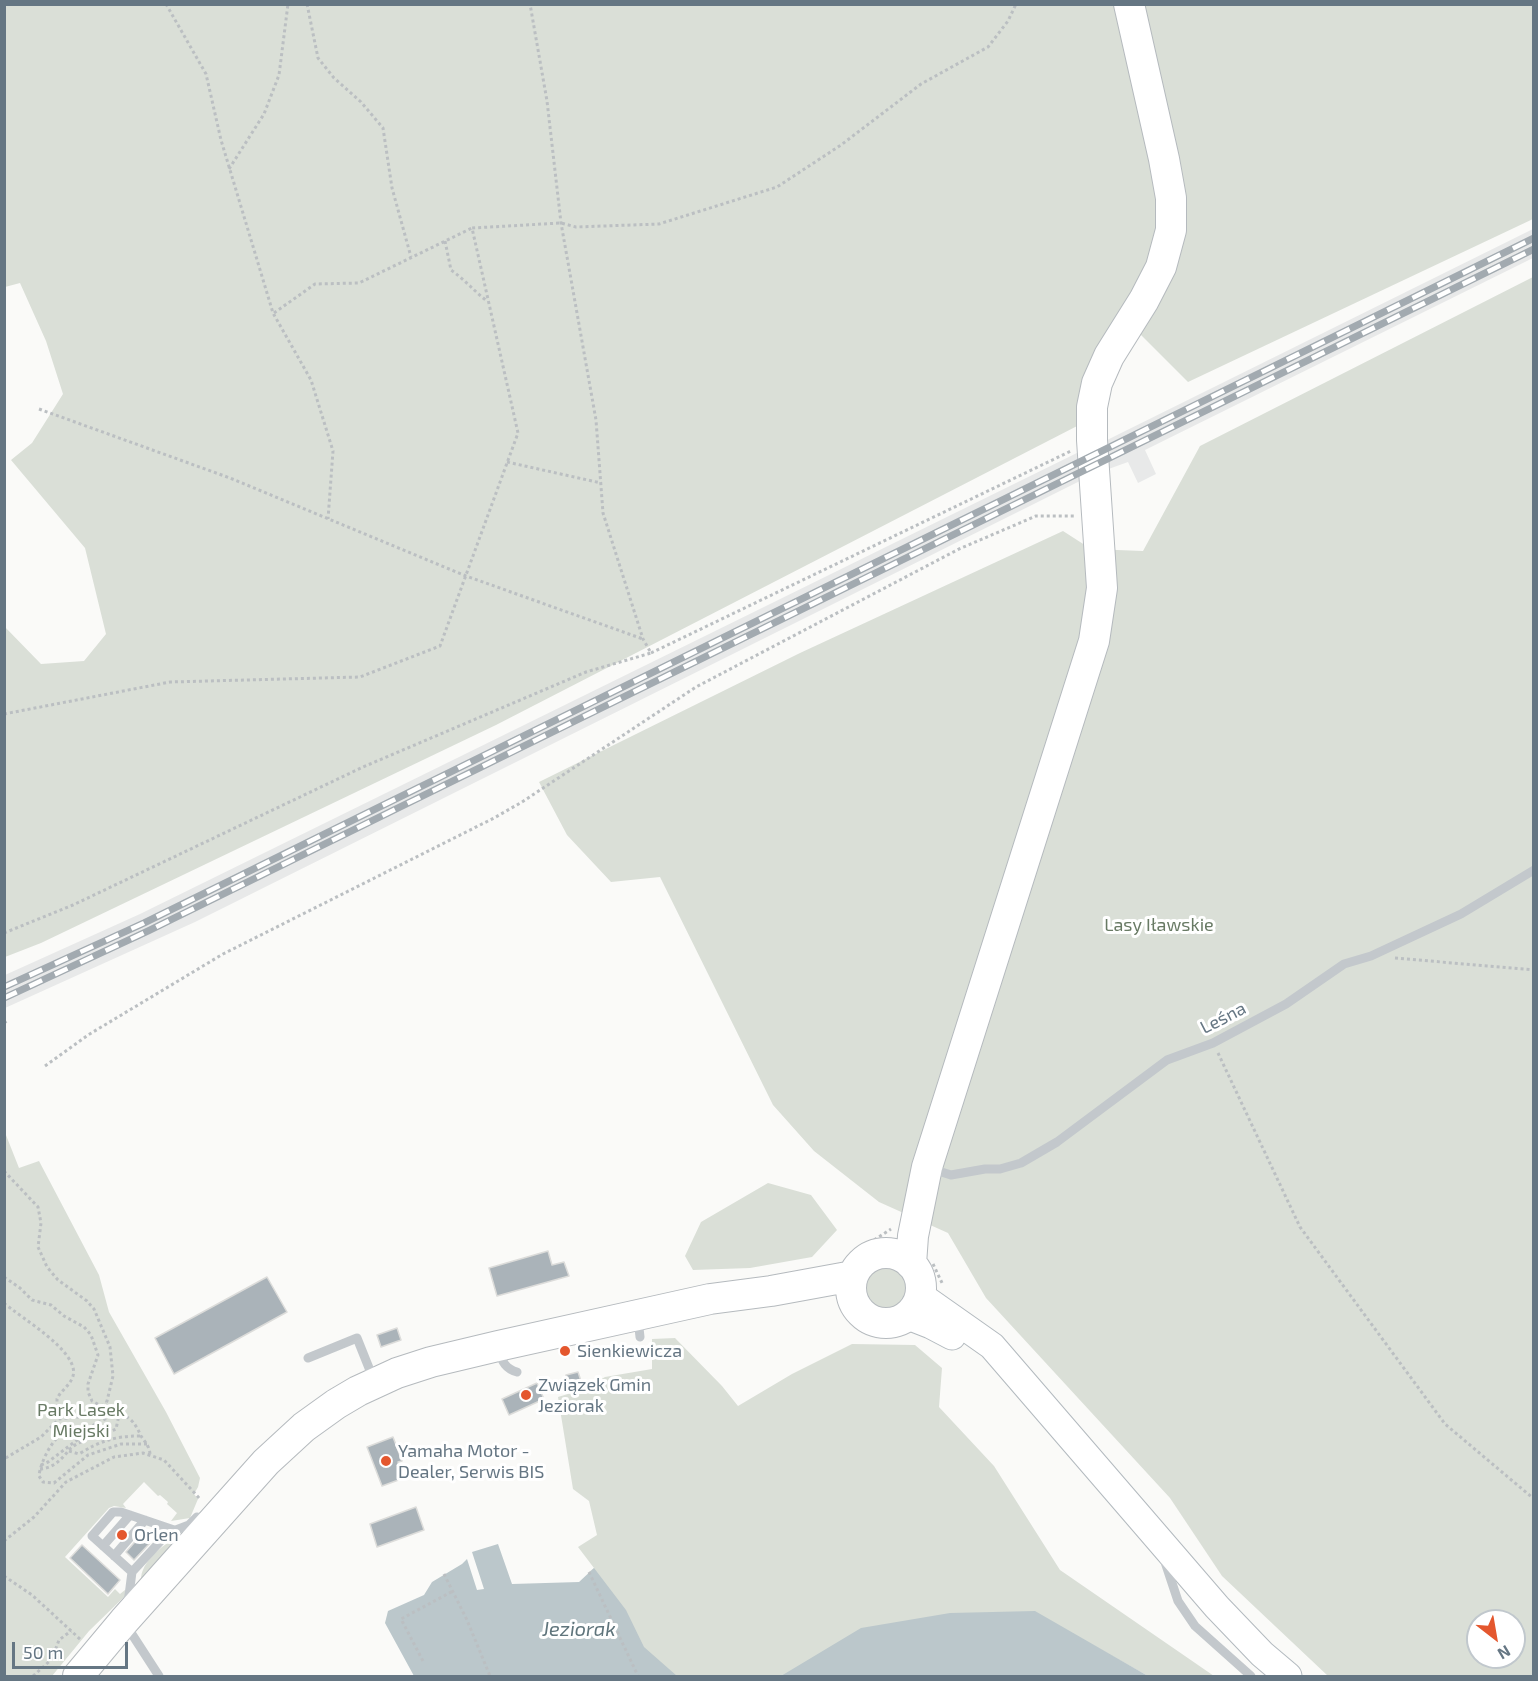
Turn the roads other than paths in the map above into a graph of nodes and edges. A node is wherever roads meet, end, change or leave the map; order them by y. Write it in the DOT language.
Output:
graph roads {
  1 [pos="1129,4"];
  2 [pos="1533,870"];
  3 [pos="927,1167"];
  4 [pos="907,1251"];
  5 [pos="851,1279"];
  6 [pos="925,1300"];
  7 [pos="498,1346"];
  8 [pos="308,1358"];
  9 [pos="517,1372"];
  10 [pos="375,1383"];
  11 [pos="204,1510"];
  12 [pos="130,1515"];
  13 [pos="146,1520"];
  14 [pos="174,1530"];
  15 [pos="1156,1537"];
  16 [pos="103,1546"];
  17 [pos="114,1556"];
  18 [pos="132,1572"];
  19 [pos="124,1621"];
  20 [pos="78,1662"];
  21 [pos="159,1677"];
  22 [pos="1251,1677"];
  23 [pos="1288,1677"];
  1 -- 3 [label="main road"];
  2 -- 3 [label="lane, Leśna"];
  3 -- 4 [label="main road"];
  4 -- 5 [label="main road"];
  4 -- 6 [label="main road"];
  5 -- 6 [label="main road"];
  5 -- 7 [label="main road"];
  6 -- 15 [label="main road"];
  7 -- 9 [label="lane"];
  7 -- 10 [label="main road"];
  8 -- 10 [label="lane"];
  10 -- 19 [label="main road"];
  11 -- 14 [label="lane"];
  12 -- 13 [label="lane"];
  12 -- 16 [label="lane"];
  12 -- 16 [label="lane"];
  13 -- 14 [label="lane"];
  13 -- 17 [label="lane"];
  14 -- 18 [label="lane"];
  15 -- 22 [label="lane"];
  15 -- 23 [label="main road"];
  16 -- 17 [label="lane"];
  17 -- 18 [label="lane"];
  18 -- 19 [label="lane"];
  19 -- 20 [label="main road"];
  19 -- 21 [label="lane"];
}
